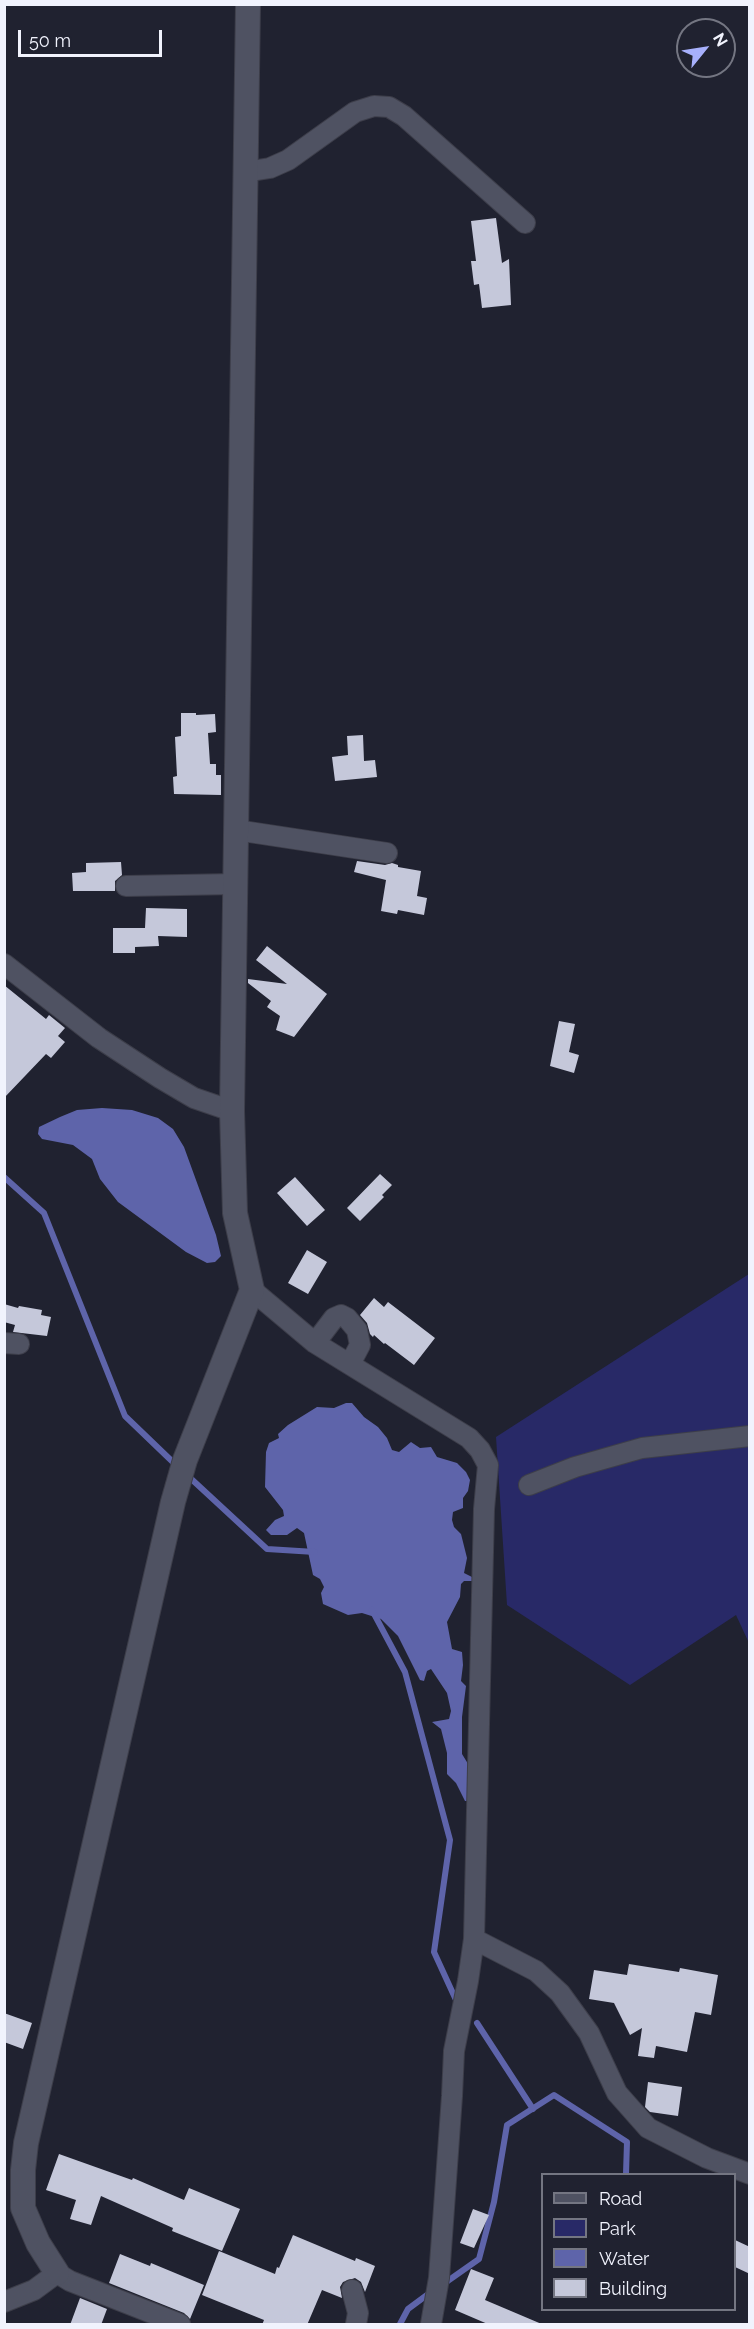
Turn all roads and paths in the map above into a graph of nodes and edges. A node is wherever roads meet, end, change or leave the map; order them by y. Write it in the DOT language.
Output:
graph roads {
  1 [pos="248,4"];
  2 [pos="245,172"];
  3 [pos="525,223"];
  4 [pos="236,830"];
  5 [pos="387,853"];
  6 [pos="236,884"];
  7 [pos="126,886"];
  8 [pos="4,964"];
  9 [pos="232,1111"];
  10 [pos="248,1297"];
  11 [pos="315,1343"];
  12 [pos="350,1364"];
  13 [pos="750,1436"];
  14 [pos="529,1485"];
  15 [pos="474,1939"];
  16 [pos="750,2174"];
  17 [pos="57,2273"];
  18 [pos="352,2290"];
  19 [pos="4,2302"];
  20 [pos="431,2324"];
  21 [pos="180,2325"];
  22 [pos="356,2325"];
  1 -- 2 [label="street"];
  2 -- 3 [label="street"];
  2 -- 4 [label="street"];
  4 -- 5 [label="street"];
  4 -- 6 [label="street"];
  6 -- 7 [label="street"];
  6 -- 9 [label="street"];
  8 -- 9 [label="street"];
  9 -- 10 [label="street"];
  10 -- 11 [label="street"];
  10 -- 17 [label="street"];
  11 -- 12 [label="street"];
  11 -- 12 [label="street"];
  12 -- 15 [label="street"];
  13 -- 14 [label="street"];
  15 -- 16 [label="street"];
  15 -- 20 [label="street"];
  17 -- 19 [label="street"];
  17 -- 21 [label="street"];
  18 -- 22 [label="street"];
}
